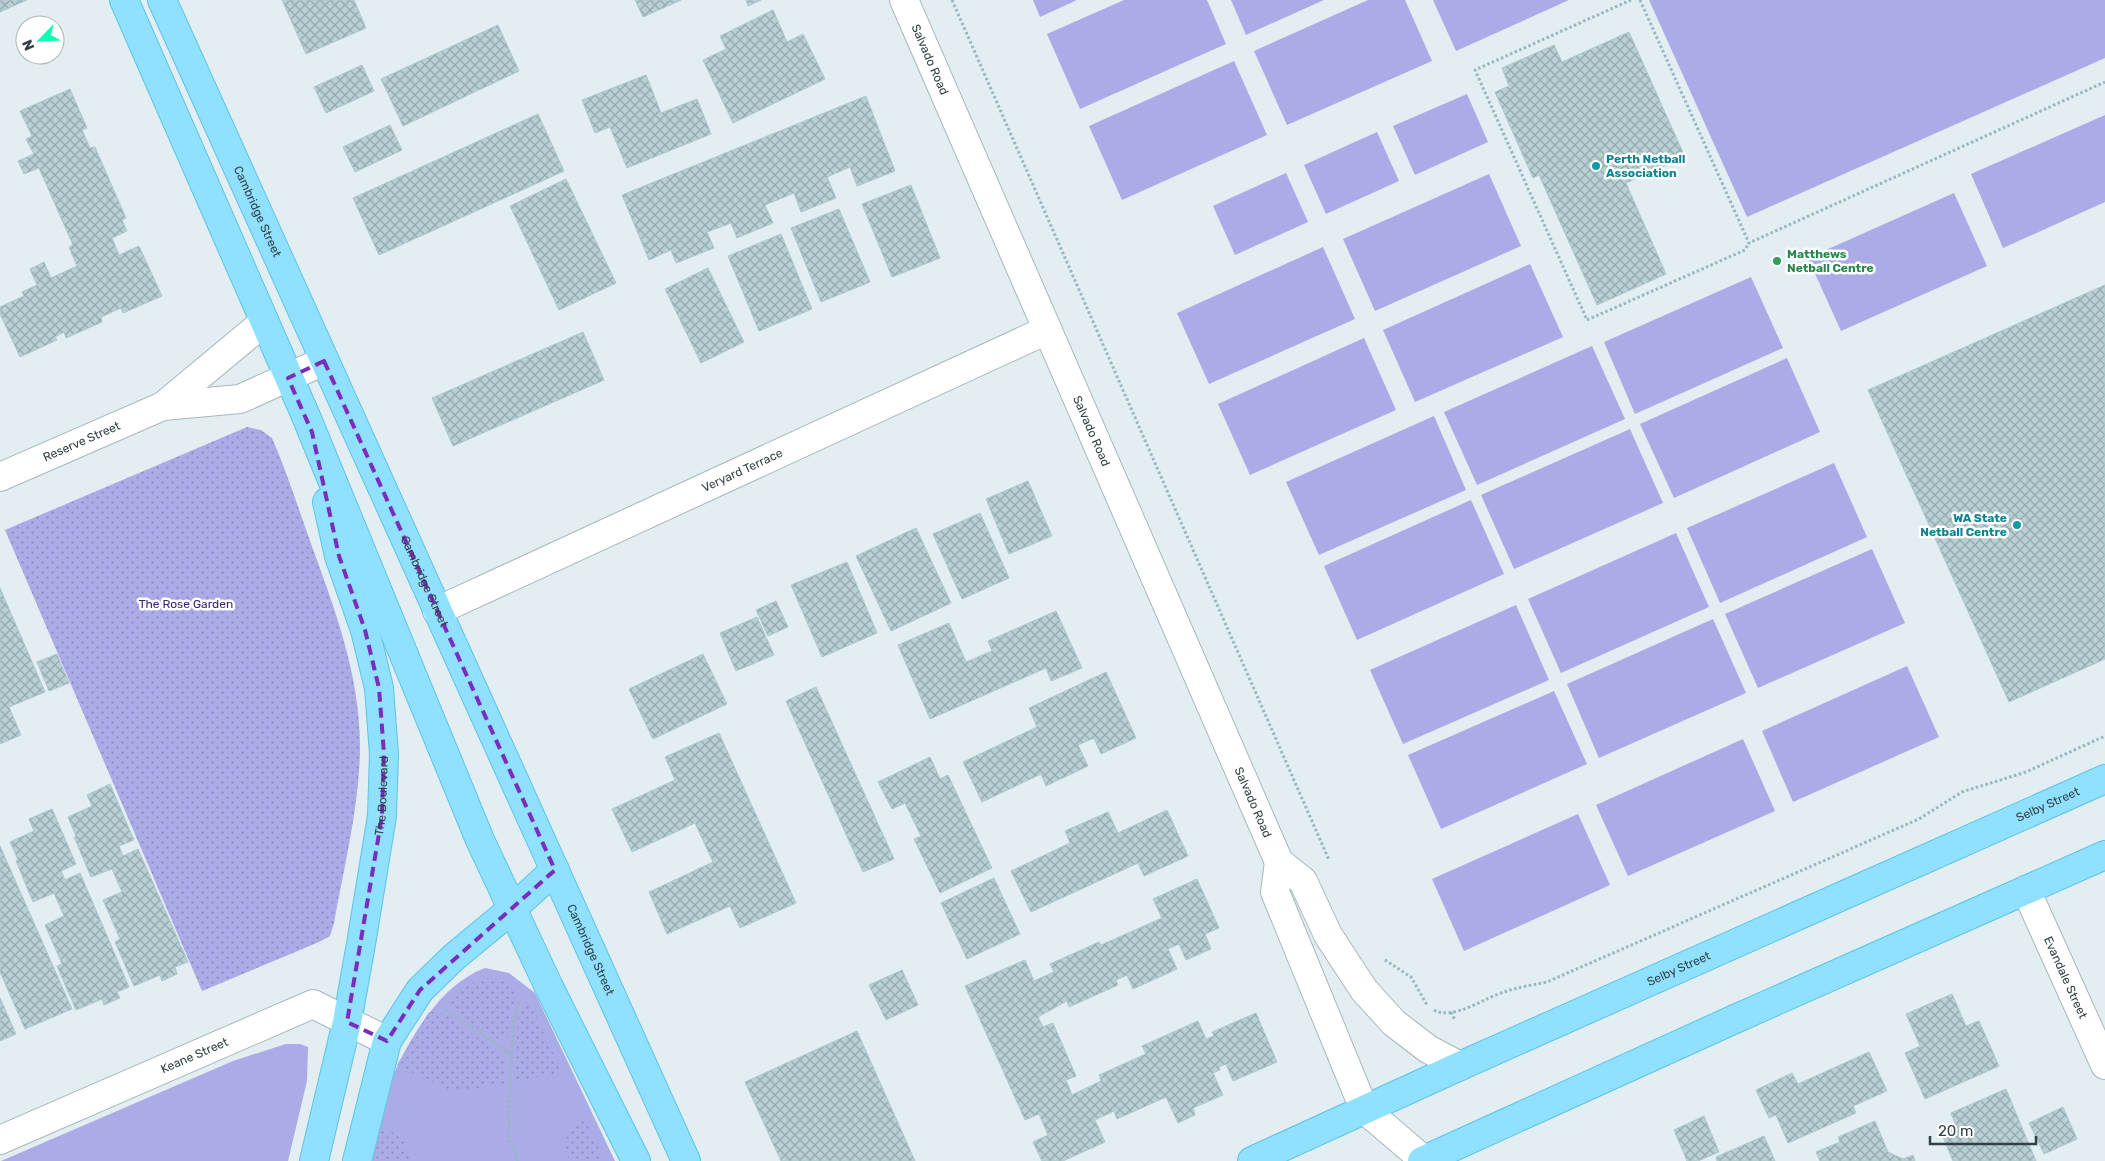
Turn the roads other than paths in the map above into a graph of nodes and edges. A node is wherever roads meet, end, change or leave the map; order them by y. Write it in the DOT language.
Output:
graph roads {
  1 [pos="124,0"];
  2 [pos="162,0"];
  3 [pos="904,0"];
  4 [pos="264,322"];
  5 [pos="1047,330"];
  6 [pos="324,361"];
  7 [pos="288,378"];
  8 [pos="163,406"];
  9 [pos="312,432"];
  10 [pos="0,476"];
  11 [pos="437,611"];
  12 [pos="2105,779"];
  13 [pos="2105,855"];
  14 [pos="1279,862"];
  15 [pos="555,870"];
  16 [pos="2026,890"];
  17 [pos="512,909"];
  18 [pos="347,1022"];
  19 [pos="387,1041"];
  20 [pos="2105,1065"];
  21 [pos="1460,1066"];
  22 [pos="1364,1109"];
  23 [pos="0,1140"];
  24 [pos="314,1161"];
  25 [pos="357,1161"];
  26 [pos="636,1161"];
  27 [pos="686,1161"];
  28 [pos="1252,1161"];
  29 [pos="1424,1161"];
  1 -- 4 [label="main road"];
  2 -- 6 [label="main road, Cambridge Street"];
  3 -- 5 [label="street, Salvado Road"];
  4 -- 7 [label="main road"];
  4 -- 8 [label="street, Reserve Street"];
  5 -- 11 [label="street, Veryard Terrace"];
  5 -- 14 [label="street, Salvado Road"];
  6 -- 7 [label="street, Reserve Street"];
  6 -- 11 [label="main road, Cambridge Street"];
  7 -- 8 [label="street, Reserve Street"];
  7 -- 9 [label="main road"];
  8 -- 10 [label="street, Reserve Street"];
  9 -- 17 [label="main road"];
  9 -- 18 [label="main road, The Boulevard"];
  11 -- 15 [label="main road, Cambridge Street"];
  12 -- 21 [label="main road, Selby Street"];
  13 -- 16 [label="main road"];
  14 -- 21 [label="street, Salvado Road"];
  14 -- 22 [label="street"];
  15 -- 17 [label="main road"];
  15 -- 27 [label="main road, Cambridge Street"];
  16 -- 20 [label="street, Evandale Street"];
  16 -- 29 [label="main road"];
  17 -- 19 [label="main road"];
  17 -- 26 [label="main road"];
  18 -- 19 [label="street, Keane Street"];
  18 -- 23 [label="street, Keane Street"];
  18 -- 24 [label="main road, The Boulevard"];
  19 -- 25 [label="main road"];
  21 -- 22 [label="main road, Selby Street"];
  22 -- 28 [label="main road, Selby Street"];
  22 -- 29 [label="street"];
}
